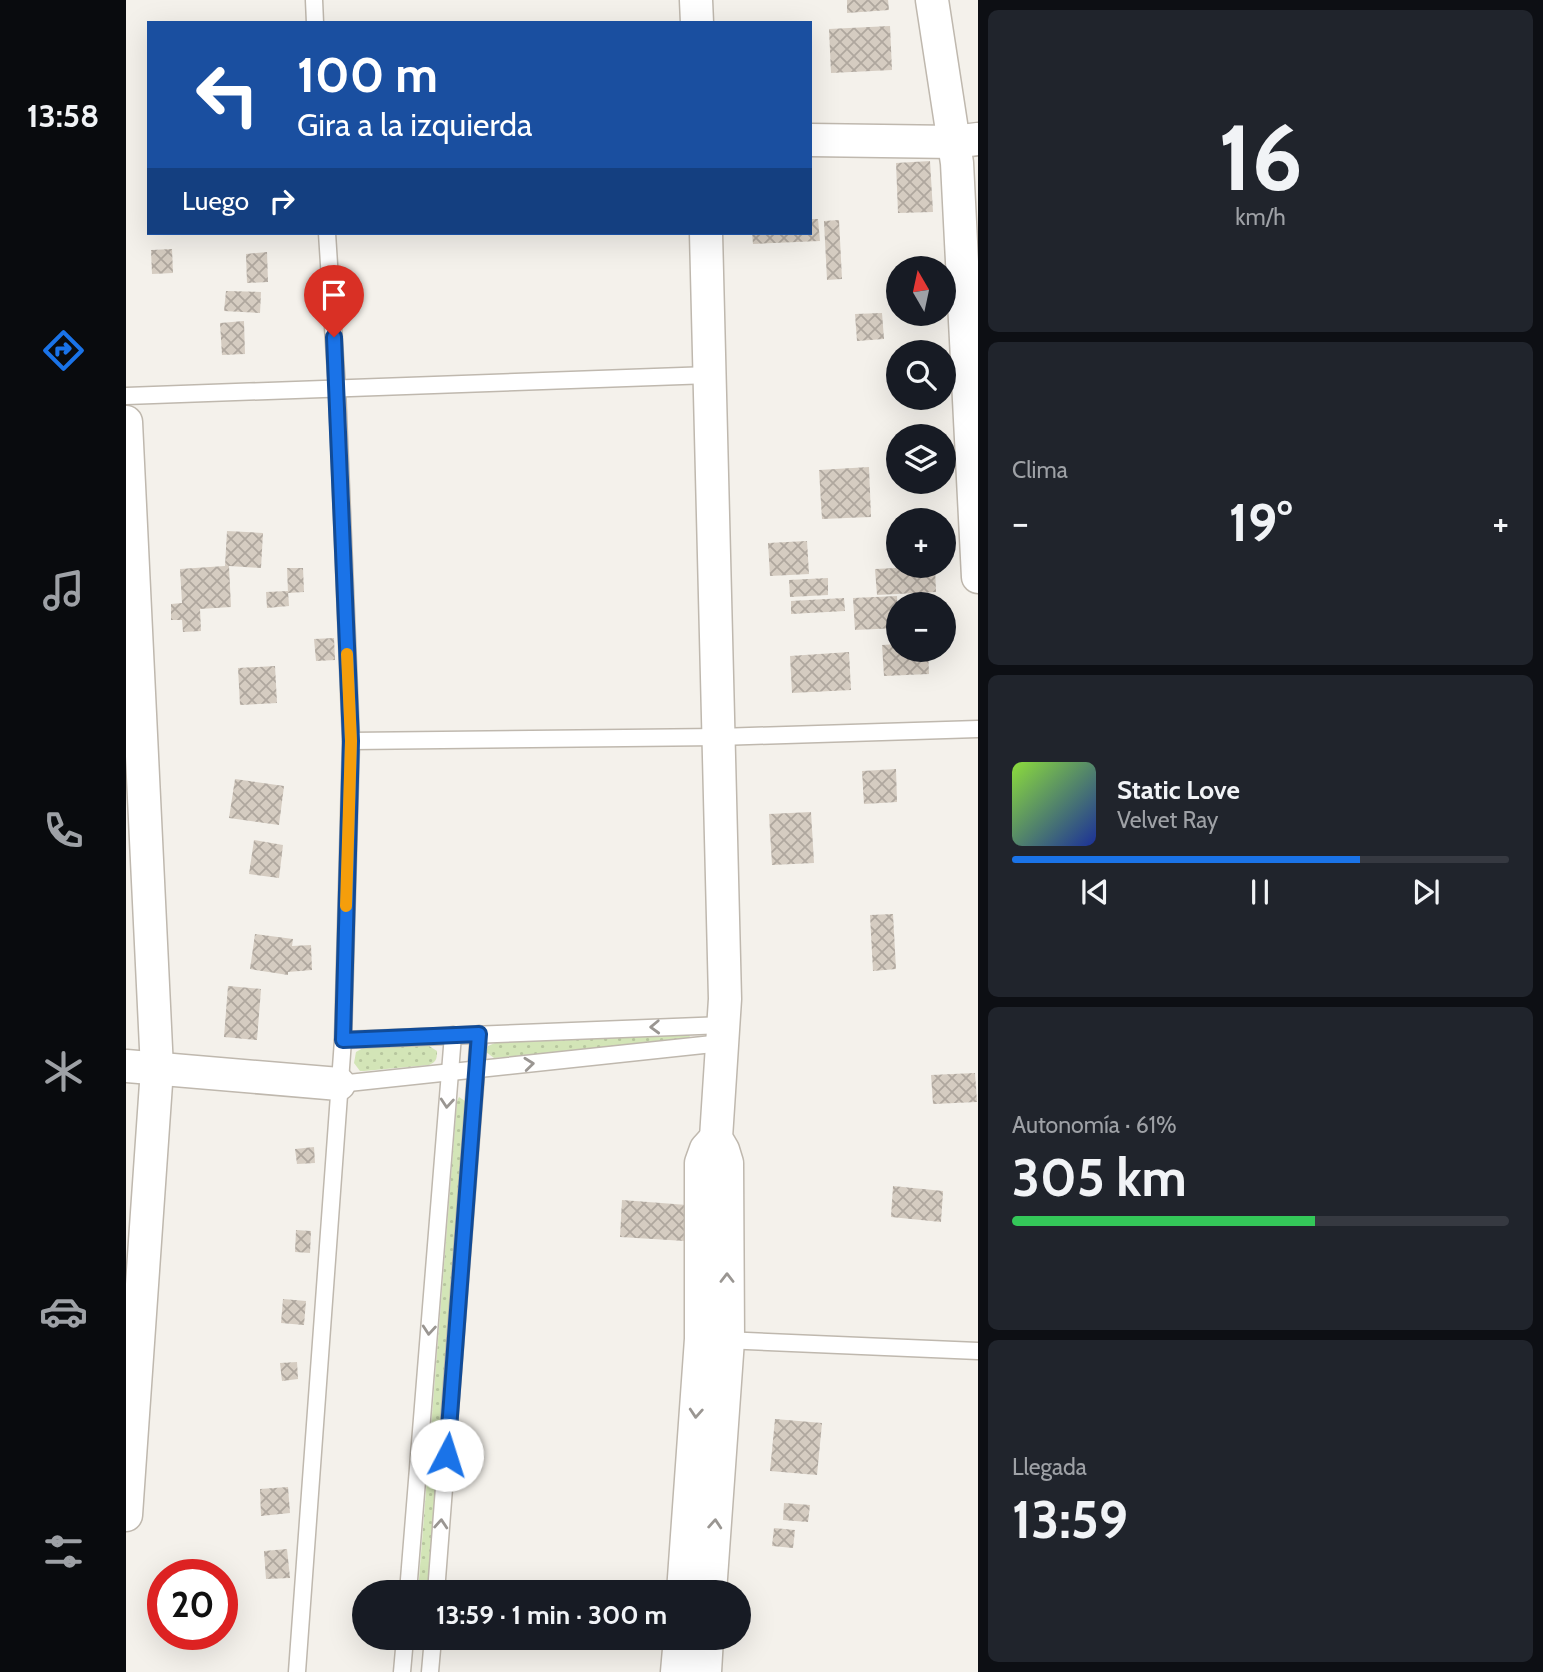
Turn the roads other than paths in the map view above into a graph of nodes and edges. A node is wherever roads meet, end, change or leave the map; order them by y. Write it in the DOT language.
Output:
graph roads {
  1 [pos="314,0"];
  2 [pos="696,0"];
  3 [pos="932,0"];
  4 [pos="315,21"];
  5 [pos="697,21"];
  6 [pos="812,140"];
  7 [pos="966,140"];
  8 [pos="327,235"];
  9 [pos="706,235"];
  10 [pos="710,375"];
  11 [pos="337,389"];
  12 [pos="126,396"];
  13 [pos="126,422"];
  14 [pos="978,577"];
  15 [pos="978,729"];
  16 [pos="719,737"];
  17 [pos="351,741"];
  18 [pos="479,1034"];
  19 [pos="723,1034"];
  20 [pos="453,1035"];
  21 [pos="343,1040"];
  22 [pos="126,1066"];
  23 [pos="157,1069"];
  24 [pos="477,1069"];
  25 [pos="450,1073"];
  26 [pos="339,1084"];
  27 [pos="714,1339"];
  28 [pos="978,1351"];
  29 [pos="126,1516"];
  30 [pos="409,1580"];
  31 [pos="437,1580"];
  32 [pos="684,1580"];
  33 [pos="710,1580"];
  34 [pos="404,1650"];
  35 [pos="432,1650"];
  36 [pos="679,1650"];
  37 [pos="706,1650"];
  38 [pos="296,1672"];
  39 [pos="402,1672"];
  40 [pos="430,1672"];
  41 [pos="677,1672"];
  42 [pos="705,1672"];
  1 -- 4 [label="lane"];
  2 -- 5 [label="street"];
  3 -- 7 [label="street"];
  6 -- 7 [label="street"];
  7 -- 14 [label="street"];
  8 -- 11 [label="lane"];
  9 -- 10 [label="street"];
  10 -- 11 [label="lane"];
  10 -- 16 [label="street"];
  11 -- 12 [label="lane"];
  11 -- 17 [label="lane"];
  13 -- 23 [label="street"];
  15 -- 16 [label="lane"];
  16 -- 17 [label="lane"];
  16 -- 19 [label="street"];
  17 -- 21 [label="lane"];
  19 -- 18 [label="lane, one-way"];
  18 -- 20 [label="lane"];
  18 -- 24 [label="lane"];
  24 -- 19 [label="lane, one-way"];
  19 -- 27 [label="street"];
  20 -- 21 [label="lane"];
  20 -- 25 [label="lane"];
  21 -- 26 [label="lane"];
  22 -- 23 [label="street"];
  23 -- 26 [label="street"];
  23 -- 29 [label="street"];
  24 -- 25 [label="lane"];
  31 -- 24 [label="lane, one-way"];
  25 -- 26 [label="lane"];
  25 -- 30 [label="lane, one-way"];
  26 -- 38 [label="lane"];
  27 -- 28 [label="lane"];
  27 -- 32 [label="street, one-way"];
  33 -- 27 [label="street, one-way"];
  34 -- 39 [label="lane"];
  35 -- 40 [label="lane"];
  36 -- 41 [label="street"];
  37 -- 42 [label="street"];
}
